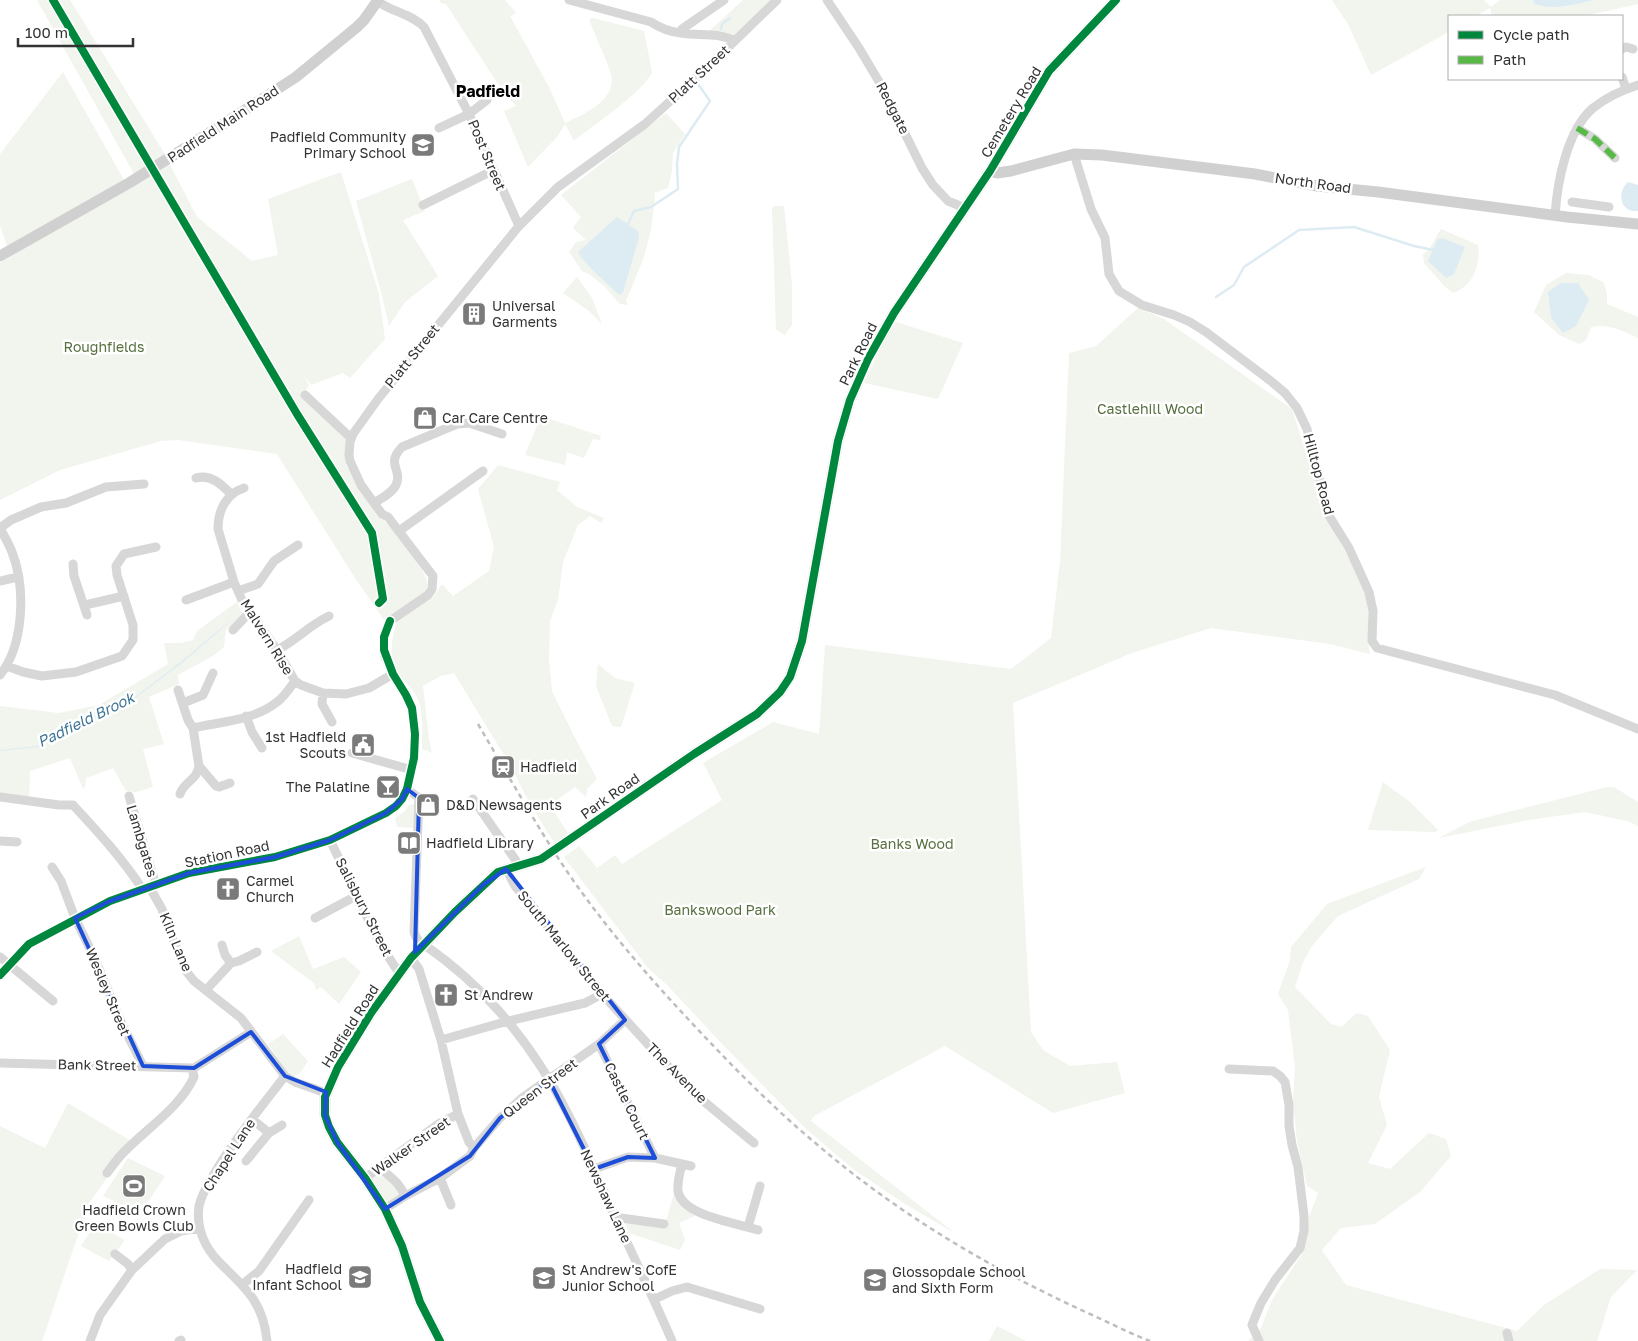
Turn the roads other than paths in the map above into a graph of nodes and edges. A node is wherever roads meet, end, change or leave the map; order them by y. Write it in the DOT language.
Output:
graph roads {
  1 [pos="569,0"];
  2 [pos="724,0"];
  3 [pos="777,0"];
  4 [pos="827,0"];
  5 [pos="1116,0"];
  6 [pos="378,1"];
  7 [pos="680,33"];
  8 [pos="735,41"];
  9 [pos="1623,48"];
  10 [pos="1633,50"];
  11 [pos="1623,80"];
  12 [pos="1637,87"];
  13 [pos="1626,89"];
  14 [pos="487,100"];
  15 [pos="469,114"];
  16 [pos="439,128"];
  17 [pos="1577,128"];
  18 [pos="1074,154"];
  19 [pos="1615,158"];
  20 [pos="494,170"];
  21 [pos="990,171"];
  22 [pos="1572,202"];
  23 [pos="424,205"];
  24 [pos="1595,206"];
  25 [pos="1609,207"];
  26 [pos="965,208"];
  27 [pos="1556,216"];
  28 [pos="1593,220"];
  29 [pos="1638,224"];
  30 [pos="518,226"];
  31 [pos="0,256"];
  32 [pos="305,395"];
  33 [pos="502,434"];
  34 [pos="351,438"];
  35 [pos="482,471"];
  36 [pos="196,478"];
  37 [pos="144,484"];
  38 [pos="244,488"];
  39 [pos="231,494"];
  40 [pos="374,503"];
  41 [pos="0,528"];
  42 [pos="399,531"];
  43 [pos="298,545"];
  44 [pos="156,546"];
  45 [pos="73,564"];
  46 [pos="18,577"];
  47 [pos="0,581"];
  48 [pos="234,582"];
  49 [pos="238,591"];
  50 [pos="124,596"];
  51 [pos="186,600"];
  52 [pos="85,605"];
  53 [pos="250,612"];
  54 [pos="88,615"];
  55 [pos="329,616"];
  56 [pos="233,630"];
  57 [pos="277,650"];
  58 [pos="7,666"];
  59 [pos="213,673"];
  60 [pos="393,674"];
  61 [pos="0,675"];
  62 [pos="295,682"];
  63 [pos="178,690"];
  64 [pos="322,693"];
  65 [pos="183,703"];
  66 [pos="246,716"];
  67 [pos="332,722"];
  68 [pos="193,728"];
  69 [pos="1638,729"];
  70 [pos="262,748"];
  71 [pos="352,753"];
  72 [pos="200,766"];
  73 [pos="412,770"];
  74 [pos="230,783"];
  75 [pos="407,789"];
  76 [pos="180,794"];
  77 [pos="128,796"];
  78 [pos="0,797"];
  79 [pos="474,799"];
  80 [pos="330,840"];
  81 [pos="0,841"];
  82 [pos="16,842"];
  83 [pos="541,859"];
  84 [pos="519,865"];
  85 [pos="52,867"];
  86 [pos="506,869"];
  87 [pos="150,888"];
  88 [pos="356,896"];
  89 [pos="75,918"];
  90 [pos="315,918"];
  91 [pos="423,944"];
  92 [pos="222,946"];
  93 [pos="257,952"];
  94 [pos="0,957"];
  95 [pos="411,958"];
  96 [pos="231,962"];
  97 [pos="8,964"];
  98 [pos="399,973"];
  99 [pos="0,975"];
  100 [pos="206,990"];
  101 [pos="602,994"];
  102 [pos="53,1001"];
  103 [pos="626,1020"];
  104 [pos="508,1021"];
  105 [pos="251,1032"];
  106 [pos="441,1040"];
  107 [pos="599,1044"];
  108 [pos="0,1063"];
  109 [pos="142,1066"];
  110 [pos="193,1068"];
  111 [pos="1229,1069"];
  112 [pos="284,1076"];
  113 [pos="549,1080"];
  114 [pos="326,1092"];
  115 [pos="458,1114"];
  116 [pos="252,1119"];
  117 [pos="282,1125"];
  118 [pos="269,1133"];
  119 [pos="754,1143"];
  120 [pos="474,1148"];
  121 [pos="654,1158"];
  122 [pos="246,1160"];
  123 [pos="380,1167"];
  124 [pos="594,1169"];
  125 [pos="107,1173"];
  126 [pos="365,1178"];
  127 [pos="440,1178"];
  128 [pos="760,1186"];
  129 [pos="405,1196"];
  130 [pos="309,1200"];
  131 [pos="451,1205"];
  132 [pos="385,1209"];
  133 [pos="617,1220"];
  134 [pos="664,1224"];
  135 [pos="748,1227"];
  136 [pos="200,1228"];
  137 [pos="758,1230"];
  138 [pos="115,1254"];
  139 [pos="132,1270"];
  140 [pos="243,1284"];
  141 [pos="655,1299"];
  142 [pos="760,1309"];
  143 [pos="90,1341"];
  144 [pos="267,1341"];
  145 [pos="440,1341"];
  146 [pos="672,1341"];
  147 [pos="1259,1341"];
  1 -- 7 [label="street"];
  2 -- 7 [label="street"];
  3 -- 8 [label="street, Platt Street"];
  4 -- 26 [label="street, Redgate"];
  5 -- 21 [label="street, Cemetery Road"];
  6 -- 15 [label="street, Post Street"];
  6 -- 31 [label="street, Padfield Main Road"];
  7 -- 8 [label="street"];
  8 -- 30 [label="street, Platt Street"];
  9 -- 10 [label="street"];
  11 -- 13 [label="street"];
  12 -- 13 [label="street"];
  13 -- 17 [label="street"];
  14 -- 15 [label="street"];
  15 -- 16 [label="street"];
  15 -- 20 [label="street, Post Street"];
  17 -- 19 [label="street"];
  17 -- 27 [label="street"];
  18 -- 21 [label="street, North Road"];
  18 -- 27 [label="street, North Road"];
  18 -- 69 [label="street, Hilltop Road"];
  20 -- 23 [label="street"];
  20 -- 30 [label="street, Post Street"];
  21 -- 26 [label="street, Park Road"];
  22 -- 24 [label="street"];
  24 -- 25 [label="street"];
  24 -- 28 [label="street"];
  26 -- 83 [label="street, Park Road"];
  27 -- 28 [label="street, North Road"];
  28 -- 29 [label="street, North Road"];
  30 -- 34 [label="street, Platt Street"];
  32 -- 34 [label="street"];
  33 -- 40 [label="street"];
  34 -- 40 [label="street, Platt Street"];
  35 -- 42 [label="street"];
  36 -- 39 [label="street"];
  37 -- 41 [label="street"];
  38 -- 39 [label="street"];
  39 -- 48 [label="street, Malvern Rise"];
  40 -- 42 [label="street, Platt Street"];
  41 -- 46 [label="street"];
  42 -- 60 [label="street, Platt Street"];
  43 -- 49 [label="street"];
  44 -- 50 [label="street"];
  45 -- 52 [label="street"];
  46 -- 47 [label="street"];
  46 -- 58 [label="street"];
  48 -- 49 [label="street, Malvern Rise"];
  48 -- 51 [label="street"];
  49 -- 53 [label="street, Malvern Rise"];
  50 -- 52 [label="street"];
  50 -- 58 [label="street"];
  52 -- 54 [label="street"];
  53 -- 56 [label="street"];
  53 -- 57 [label="street, Malvern Rise"];
  55 -- 57 [label="street"];
  57 -- 62 [label="street, Malvern Rise"];
  58 -- 61 [label="street"];
  59 -- 65 [label="street"];
  60 -- 64 [label="street, Malvern Rise"];
  60 -- 73 [label="street, Platt Street"];
  62 -- 64 [label="street, Malvern Rise"];
  62 -- 66 [label="street"];
  63 -- 65 [label="street"];
  64 -- 67 [label="street"];
  65 -- 68 [label="street"];
  66 -- 68 [label="street"];
  66 -- 70 [label="street"];
  68 -- 72 [label="street"];
  71 -- 73 [label="street"];
  72 -- 74 [label="street"];
  72 -- 76 [label="street"];
  73 -- 75 [label="street, Platt Street"];
  75 -- 80 [label="street, Station Road"];
  75 -- 91 [label="street"];
  77 -- 87 [label="street, Lambgates"];
  78 -- 87 [label="street"];
  79 -- 84 [label="street"];
  80 -- 87 [label="street, Station Road"];
  80 -- 88 [label="street, Salisbury Street"];
  81 -- 82 [label="street"];
  83 -- 84 [label="street, Hadfield Road"];
  84 -- 86 [label="street, Hadfield Road"];
  85 -- 89 [label="street, Wesley Street"];
  86 -- 91 [label="street, Hadfield Road"];
  86 -- 101 [label="street, South Marlow Street"];
  87 -- 89 [label="street, Station Road"];
  87 -- 100 [label="street, Kiln Lane"];
  88 -- 90 [label="street"];
  88 -- 98 [label="street, Salisbury Street"];
  89 -- 97 [label="street, Station Road"];
  89 -- 109 [label="street, Wesley Street"];
  91 -- 95 [label="street, Hadfield Road"];
  91 -- 104 [label="street, Newshaw Lane"];
  92 -- 96 [label="street"];
  93 -- 96 [label="street"];
  94 -- 97 [label="street"];
  95 -- 98 [label="street, Hadfield Road"];
  95 -- 106 [label="street"];
  96 -- 100 [label="street"];
  97 -- 99 [label="street, Station Road"];
  97 -- 102 [label="street"];
  98 -- 114 [label="street, Hadfield Road"];
  100 -- 105 [label="street, Kiln Lane"];
  101 -- 103 [label="street, South Marlow Street"];
  101 -- 104 [label="street"];
  103 -- 107 [label="street, Queen Street"];
  103 -- 119 [label="street, The Avenue"];
  104 -- 106 [label="street"];
  104 -- 113 [label="street, Newshaw Lane"];
  105 -- 110 [label="street"];
  105 -- 112 [label="street, Kiln Lane"];
  106 -- 115 [label="street"];
  107 -- 113 [label="street, Queen Street"];
  107 -- 121 [label="street, Castle Court"];
  108 -- 109 [label="street, Bank Street"];
  109 -- 110 [label="street, Bank Street"];
  110 -- 125 [label="street"];
  111 -- 147 [label="street"];
  112 -- 114 [label="street"];
  112 -- 116 [label="street, Chapel Lane"];
  113 -- 120 [label="street, Queen Street"];
  113 -- 124 [label="street, Newshaw Lane"];
  114 -- 126 [label="street, Hadfield Road"];
  115 -- 120 [label="street"];
  115 -- 123 [label="street, Walker Street"];
  116 -- 118 [label="street"];
  116 -- 136 [label="street, Chapel Lane"];
  117 -- 118 [label="street"];
  118 -- 122 [label="street"];
  120 -- 127 [label="street, Queen Street"];
  121 -- 124 [label="street"];
  121 -- 135 [label="street"];
  123 -- 126 [label="street, Walker Street"];
  123 -- 129 [label="street"];
  124 -- 133 [label="street, Newshaw Lane"];
  126 -- 132 [label="street, Hadfield Road"];
  127 -- 129 [label="street, Queen Street"];
  127 -- 131 [label="street"];
  128 -- 135 [label="street"];
  129 -- 132 [label="street, Queen Street"];
  130 -- 140 [label="street"];
  132 -- 145 [label="street, Hadfield Road"];
  133 -- 134 [label="street"];
  133 -- 141 [label="street, Newshaw Lane"];
  135 -- 137 [label="street"];
  136 -- 139 [label="street"];
  136 -- 140 [label="street, Chapel Lane"];
  138 -- 139 [label="street"];
  139 -- 143 [label="street"];
  140 -- 144 [label="street, Chapel Lane"];
  141 -- 142 [label="street"];
  141 -- 146 [label="street, Newshaw Lane"];
}
